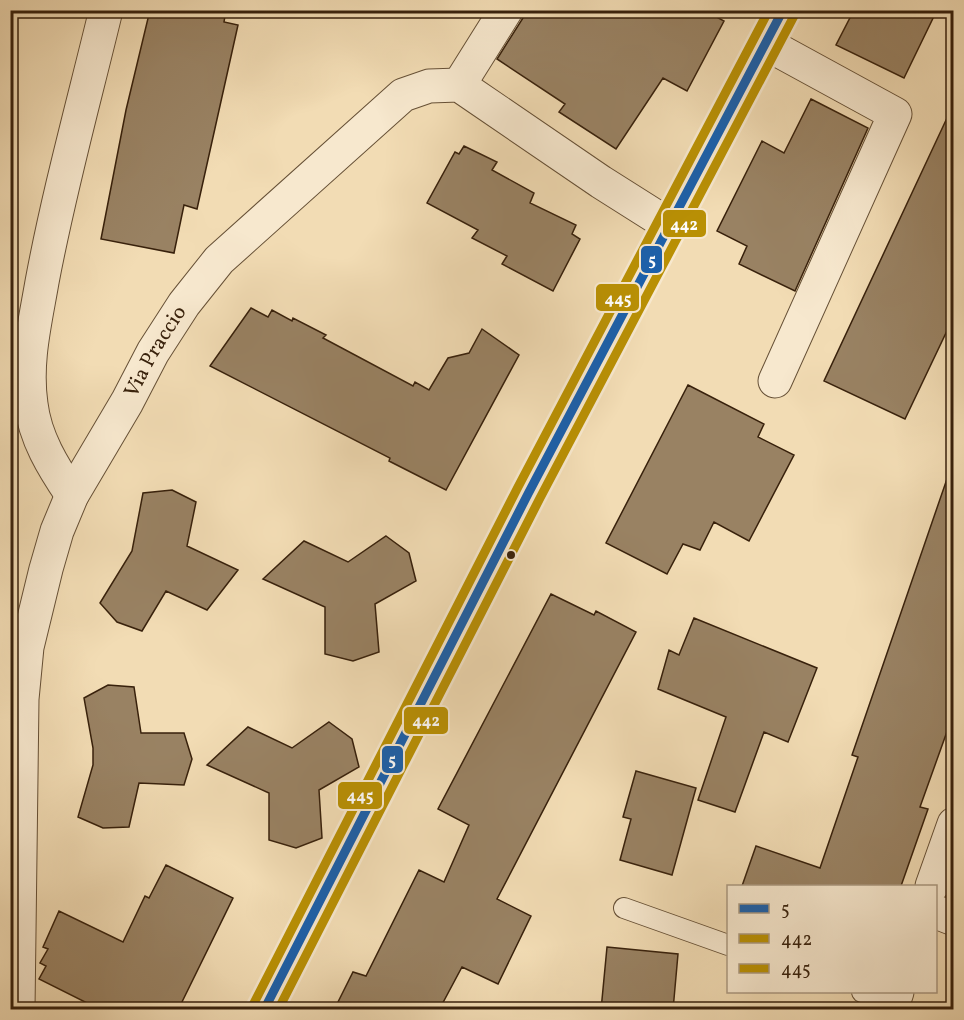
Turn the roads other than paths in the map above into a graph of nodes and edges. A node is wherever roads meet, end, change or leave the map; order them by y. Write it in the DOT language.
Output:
graph roads {
  1 [pos="106,10"];
  2 [pos="506,10"];
  3 [pos="783,10"];
  4 [pos="765,43"];
  5 [pos="459,85"];
  6 [pos="669,225"];
  7 [pos="775,381"];
  8 [pos="72,495"];
  9 [pos="954,824"];
  10 [pos="932,885"];
  11 [pos="624,908"];
  12 [pos="937,912"];
  13 [pos="954,919"];
  14 [pos="727,944"];
  15 [pos="866,993"];
  16 [pos="894,1001"];
  17 [pos="18,1010"];
  18 [pos="264,1010"];
  1 -- 8 [label="street"];
  2 -- 5 [label="street"];
  3 -- 4 [label="main road"];
  4 -- 6 [label="main road"];
  4 -- 7 [label="street"];
  5 -- 6 [label="street"];
  5 -- 8 [label="street, Via Praccio"];
  6 -- 18 [label="main road"];
  8 -- 17 [label="street, Via Praccio"];
  9 -- 10 [label="street"];
  11 -- 14 [label="lane"];
  12 -- 13 [label="street"];
  15 -- 16 [label="lane"];
}
